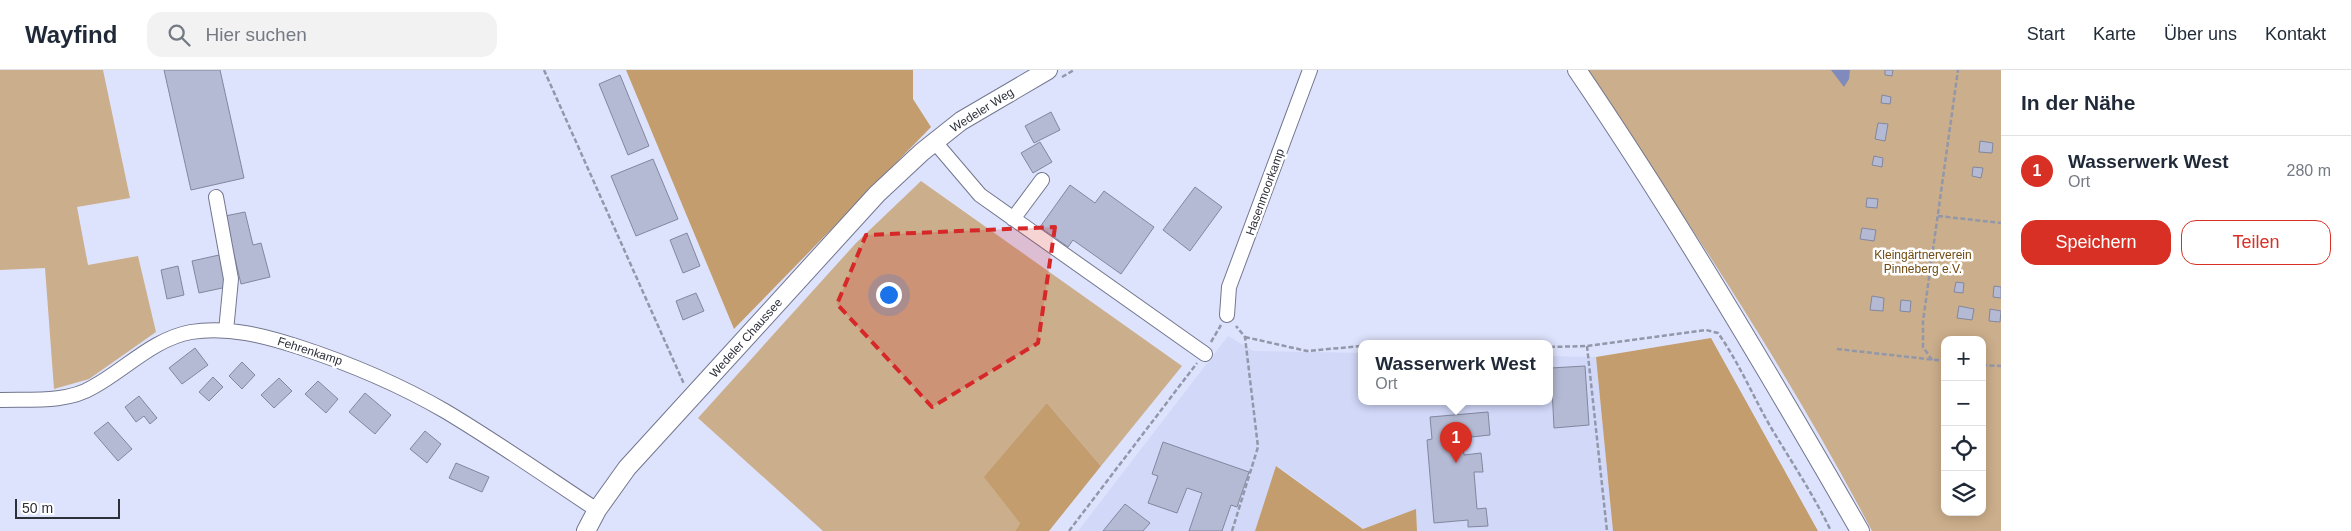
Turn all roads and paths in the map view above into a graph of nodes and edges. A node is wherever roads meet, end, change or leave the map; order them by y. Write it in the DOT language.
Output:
graph roads {
  1 [pos="544,70"];
  2 [pos="1074,70"];
  3 [pos="1310,70"];
  4 [pos="1576,70"];
  5 [pos="1958,70"];
  6 [pos="1053,74"];
  7 [pos="934,141"];
  8 [pos="918,155"];
  9 [pos="1042,180"];
  10 [pos="216,197"];
  11 [pos="1938,216"];
  12 [pos="1013,219"];
  13 [pos="2001,223"];
  14 [pos="1227,315"];
  15 [pos="226,331"];
  16 [pos="1245,337"];
  17 [pos="1358,346"];
  18 [pos="1587,346"];
  19 [pos="1553,347"];
  20 [pos="1837,349"];
  21 [pos="1205,354"];
  22 [pos="1932,360"];
  23 [pos="1941,361"];
  24 [pos="1986,365"];
  25 [pos="2001,366"];
  26 [pos="691,399"];
  27 [pos="0,400"];
  28 [pos="597,510"];
  29 [pos="586,531"];
  30 [pos="1069,531"];
  31 [pos="1232,531"];
  32 [pos="1607,531"];
  33 [pos="1832,531"];
  34 [pos="1860,531"];
  1 -- 26 [label="path"];
  2 -- 6 [label="path"];
  3 -- 14 [label="street, Hasenmoorkamp"];
  4 -- 34 [label="main road"];
  5 -- 11 [label="path"];
  6 -- 7 [label="main road, Wedeler Weg"];
  7 -- 8 [label="main road, Wedeler Weg"];
  7 -- 12 [label="street"];
  8 -- 26 [label="main road, Wedeler Chaussee"];
  9 -- 12 [label="street"];
  10 -- 15 [label="street"];
  11 -- 13 [label="path"];
  11 -- 22 [label="path"];
  12 -- 21 [label="street"];
  14 -- 16 [label="path"];
  14 -- 21 [label="path"];
  15 -- 27 [label="street, Fehrenkamp"];
  15 -- 28 [label="street, Fehrenkamp"];
  16 -- 17 [label="path"];
  16 -- 31 [label="path"];
  18 -- 19 [label="path"];
  18 -- 32 [label="path"];
  18 -- 33 [label="path"];
  20 -- 22 [label="path"];
  21 -- 30 [label="path"];
  22 -- 23 [label="path"];
  24 -- 25 [label="path"];
  26 -- 28 [label="main road, Wedeler Chaussee"];
  28 -- 29 [label="main road, Wedeler Chaussee"];
}
